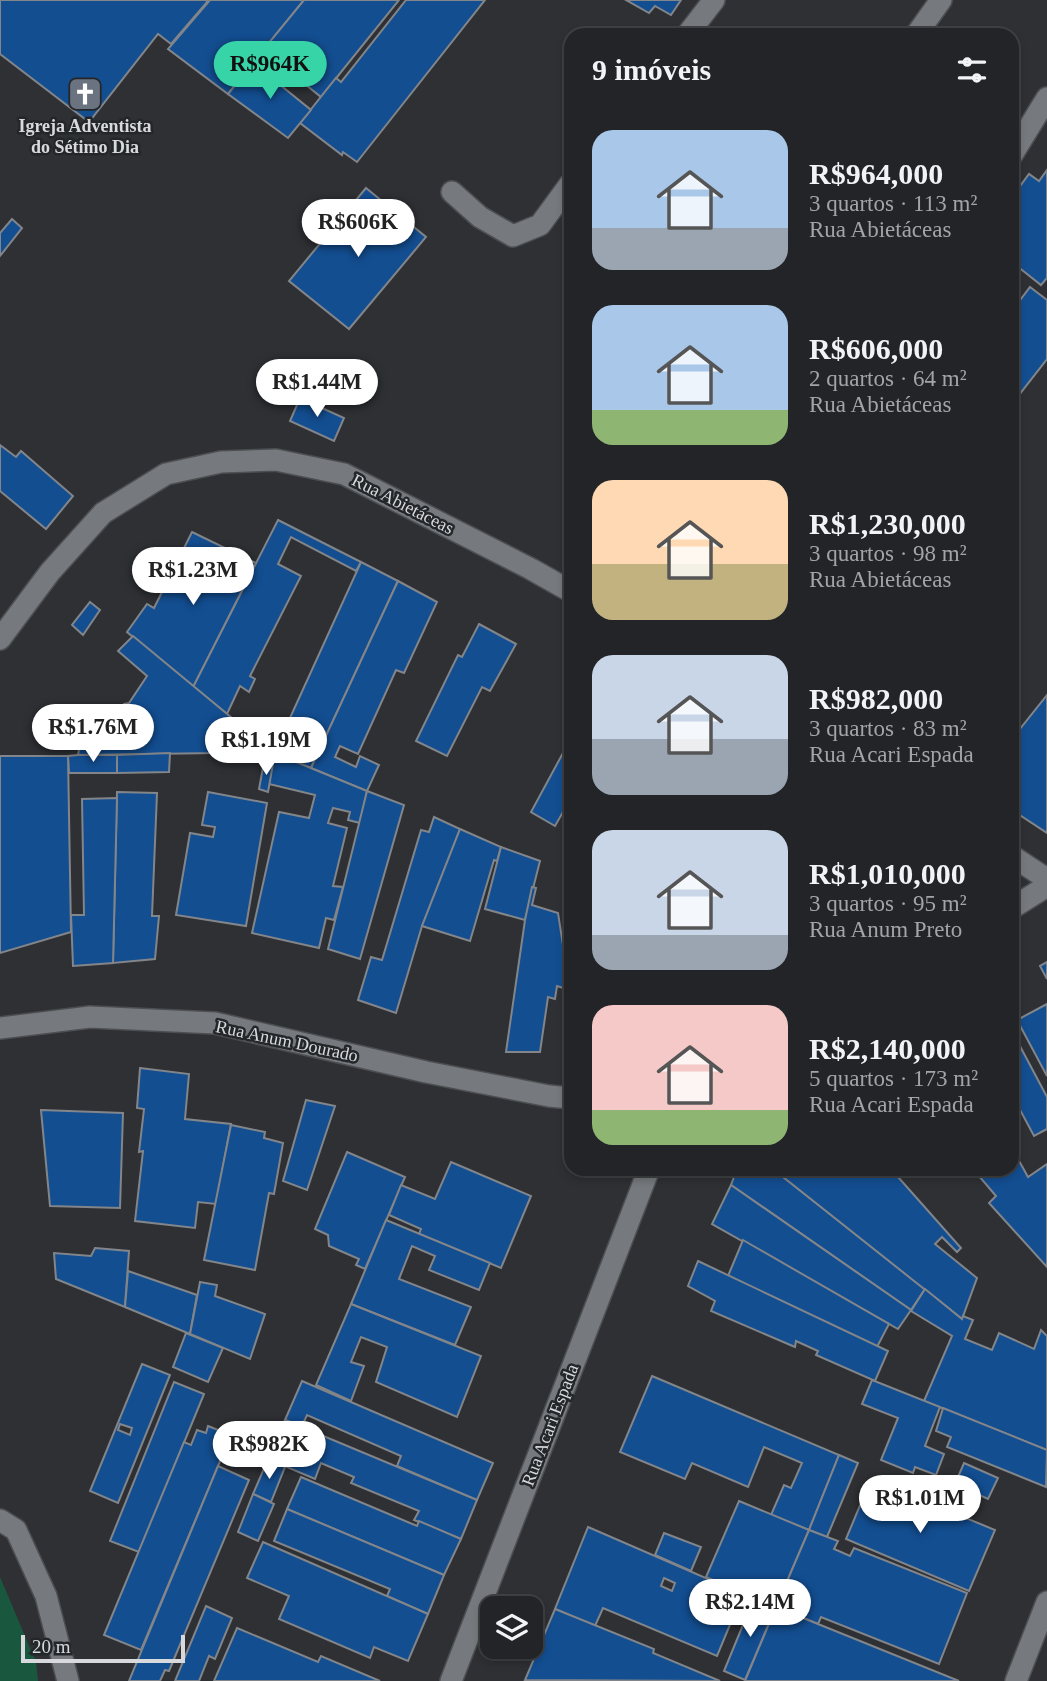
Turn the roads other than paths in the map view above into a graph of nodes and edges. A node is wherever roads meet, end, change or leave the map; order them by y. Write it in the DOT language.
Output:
graph roads {
  1 [pos="715,0"];
  2 [pos="941,0"];
  3 [pos="693,28"];
  4 [pos="921,28"];
  5 [pos="1047,98"];
  6 [pos="1019,144"];
  7 [pos="452,192"];
  8 [pos="564,192"];
  9 [pos="564,588"];
  10 [pos="0,639"];
  11 [pos="1019,860"];
  12 [pos="1047,878"];
  13 [pos="1047,886"];
  14 [pos="1019,904"];
  15 [pos="0,1028"];
  16 [pos="564,1097"];
  17 [pos="646,1176"];
  18 [pos="0,1520"];
  19 [pos="1047,1602"];
  20 [pos="68,1681"];
  21 [pos="451,1681"];
  22 [pos="1016,1681"];
  1 -- 3 [label="street"];
  2 -- 4 [label="street"];
  5 -- 6 [label="street"];
  7 -- 8 [label="street"];
  9 -- 10 [label="street, Rua Abietáceas"];
  11 -- 12 [label="street"];
  13 -- 14 [label="street"];
  15 -- 16 [label="street, Rua Anum Dourado"];
  17 -- 21 [label="street, Rua Acari Espada"];
  18 -- 20 [label="street"];
  19 -- 22 [label="street"];
}
